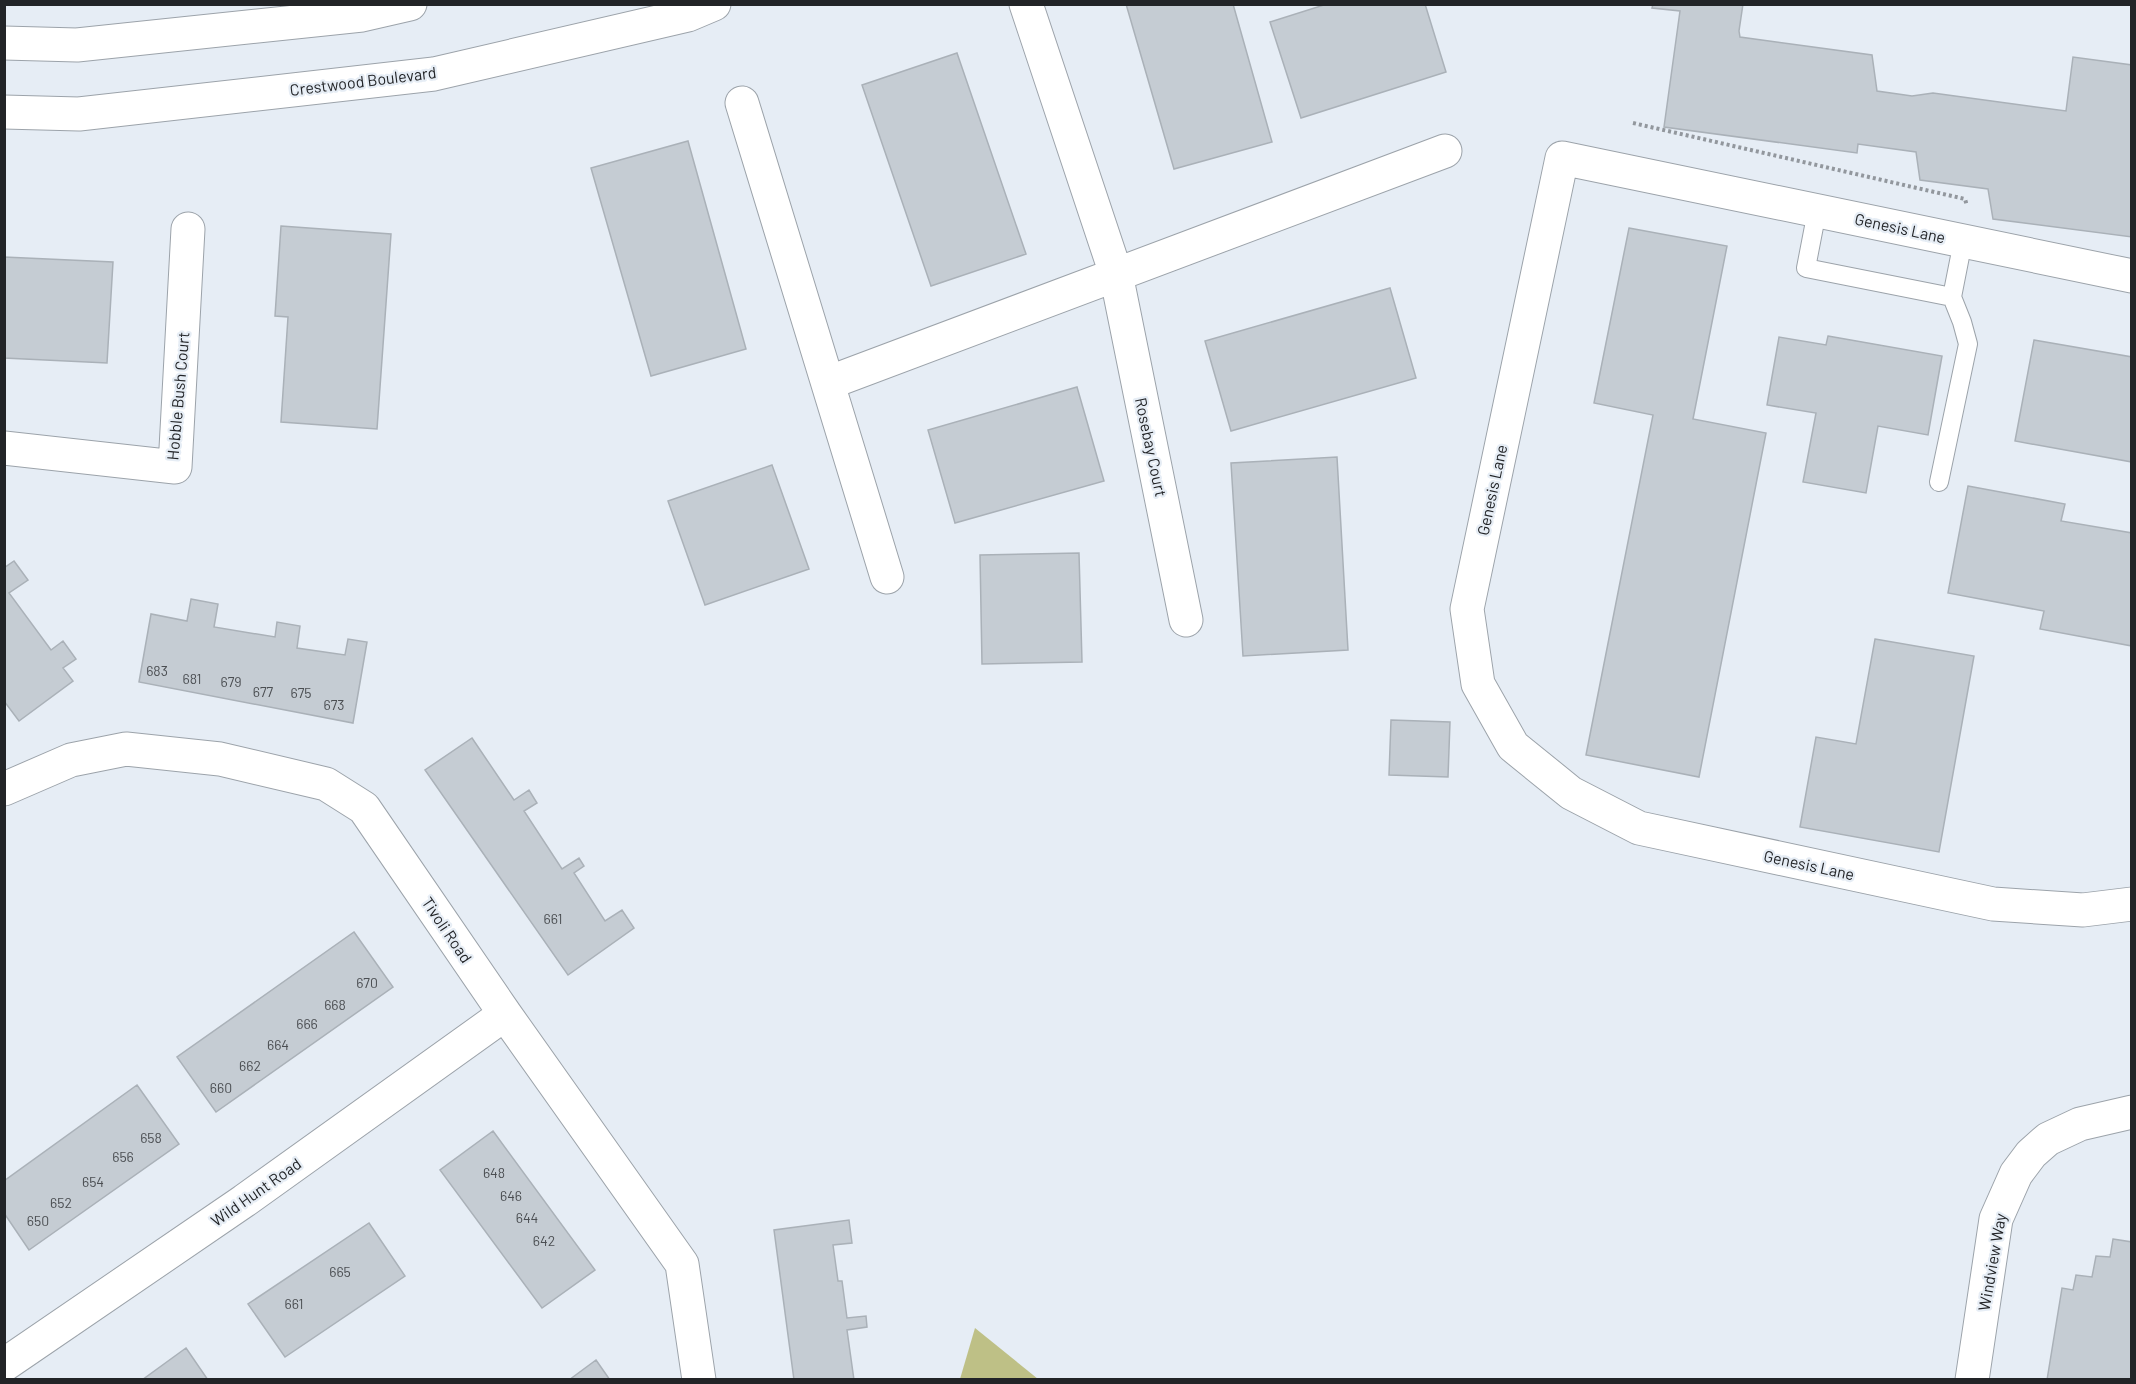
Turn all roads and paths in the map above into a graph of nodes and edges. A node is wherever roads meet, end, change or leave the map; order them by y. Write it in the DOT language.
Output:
graph roads {
  1 [pos="410,4"];
  2 [pos="714,4"];
  3 [pos="1026,4"];
  4 [pos="4,43"];
  5 [pos="742,103"];
  6 [pos="4,112"];
  7 [pos="1445,151"];
  8 [pos="1817,211"];
  9 [pos="188,230"];
  10 [pos="1963,241"];
  11 [pos="1116,274"];
  12 [pos="2132,276"];
  13 [pos="1952,297"];
  14 [pos="828,383"];
  15 [pos="4,448"];
  16 [pos="1939,482"];
  17 [pos="887,577"];
  18 [pos="1186,620"];
  19 [pos="4,789"];
  20 [pos="2132,904"];
  21 [pos="505,1014"];
  22 [pos="2132,1112"];
  23 [pos="4,1365"];
  24 [pos="14,1380"];
  25 [pos="699,1380"];
  26 [pos="1972,1380"];
  1 -- 4 [label="street"];
  2 -- 6 [label="street, Crestwood Boulevard"];
  3 -- 11 [label="street, Rosebay Court"];
  5 -- 14 [label="street"];
  7 -- 11 [label="street"];
  8 -- 10 [label="street, Genesis Lane"];
  8 -- 13 [label="lane"];
  8 -- 20 [label="street, Genesis Lane"];
  9 -- 15 [label="street, Hobble Bush Court"];
  10 -- 12 [label="street, Genesis Lane"];
  10 -- 13 [label="lane"];
  11 -- 14 [label="street"];
  11 -- 18 [label="street, Rosebay Court"];
  13 -- 16 [label="lane"];
  14 -- 17 [label="street"];
  19 -- 21 [label="street, Tivoli Road"];
  21 -- 23 [label="street, Wild Hunt Road"];
  21 -- 25 [label="street, Tivoli Road"];
  22 -- 26 [label="street, Windview Way"];
  23 -- 24 [label="street"];
}
